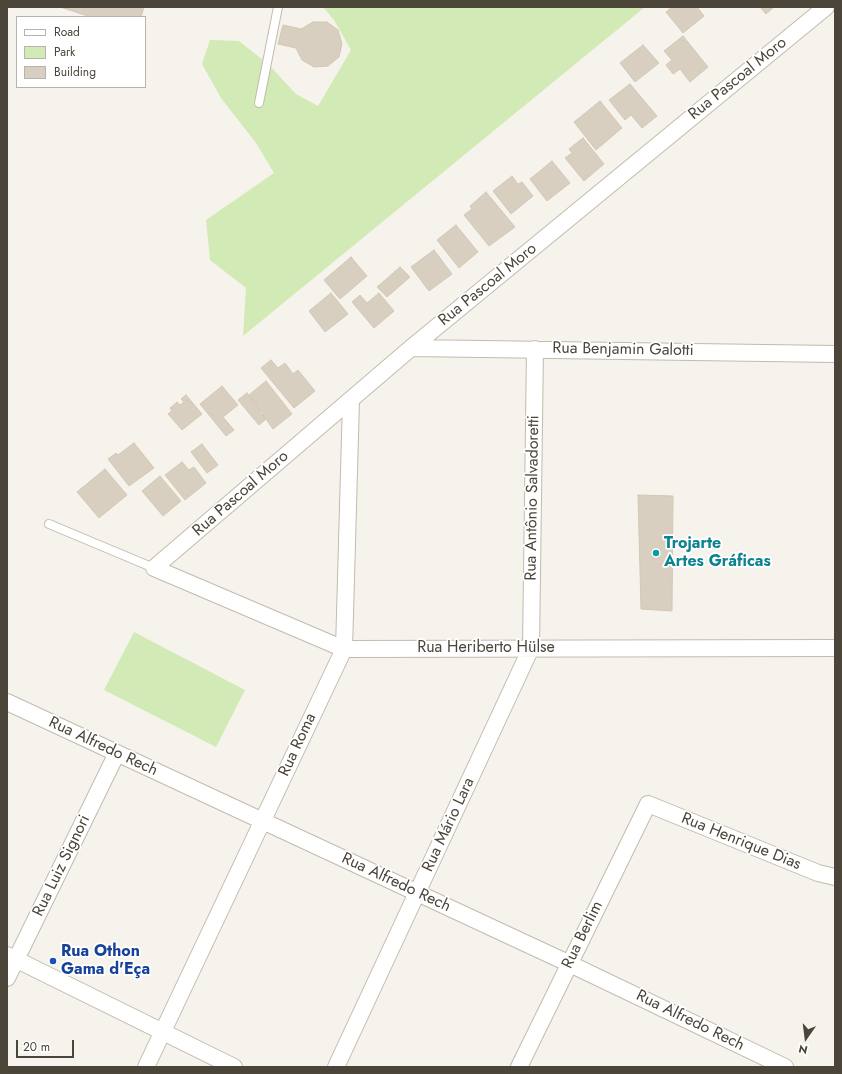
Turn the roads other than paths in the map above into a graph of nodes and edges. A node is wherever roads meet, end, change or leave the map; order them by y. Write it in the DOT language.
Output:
graph roads {
  1 [pos="278,7"];
  2 [pos="826,7"];
  3 [pos="259,103"];
  4 [pos="411,348"];
  5 [pos="535,349"];
  6 [pos="835,354"];
  7 [pos="351,400"];
  8 [pos="49,524"];
  9 [pos="154,568"];
  10 [pos="531,648"];
  11 [pos="835,648"];
  12 [pos="344,649"];
  13 [pos="7,702"];
  14 [pos="117,753"];
  15 [pos="648,804"];
  16 [pos="263,821"];
  17 [pos="835,876"];
  18 [pos="417,893"];
  19 [pos="11,958"];
  20 [pos="570,964"];
  21 [pos="7,978"];
  22 [pos="162,1032"];
  23 [pos="146,1067"];
  24 [pos="234,1067"];
  25 [pos="336,1067"];
  26 [pos="519,1067"];
  27 [pos="785,1067"];
  1 -- 3 [label="lane"];
  2 -- 4 [label="street, Rua Pascoal Moro"];
  4 -- 5 [label="street, Rua Benjamin Galotti"];
  4 -- 7 [label="street, Rua Pascoal Moro"];
  5 -- 6 [label="street, Rua Benjamin Galotti"];
  5 -- 10 [label="street, Rua Antônio Salvadoretti"];
  7 -- 9 [label="street, Rua Pascoal Moro"];
  7 -- 12 [label="street, Rua Roma"];
  8 -- 9 [label="lane"];
  9 -- 12 [label="street, Rua Heriberto Hülse"];
  10 -- 11 [label="street, Rua Heriberto Hülse"];
  10 -- 12 [label="street, Rua Heriberto Hülse"];
  10 -- 18 [label="street, Rua Mário Lara"];
  12 -- 16 [label="street, Rua Roma"];
  13 -- 14 [label="street, Rua Alfredo Rech"];
  14 -- 16 [label="street, Rua Alfredo Rech"];
  14 -- 19 [label="street, Rua Luiz Signori"];
  15 -- 17 [label="street, Rua Henrique Dias"];
  15 -- 20 [label="street, Rua Berlim"];
  16 -- 18 [label="street, Rua Alfredo Rech"];
  16 -- 22 [label="street, Rua Roma"];
  18 -- 20 [label="street, Rua Alfredo Rech"];
  18 -- 25 [label="street, Rua Mário Lara"];
  19 -- 21 [label="street, Rua Luiz Signori"];
  19 -- 22 [label="street"];
  20 -- 26 [label="street, Rua Berlim"];
  20 -- 27 [label="street, Rua Alfredo Rech"];
  22 -- 23 [label="street, Rua Roma"];
  22 -- 24 [label="street"];
}
